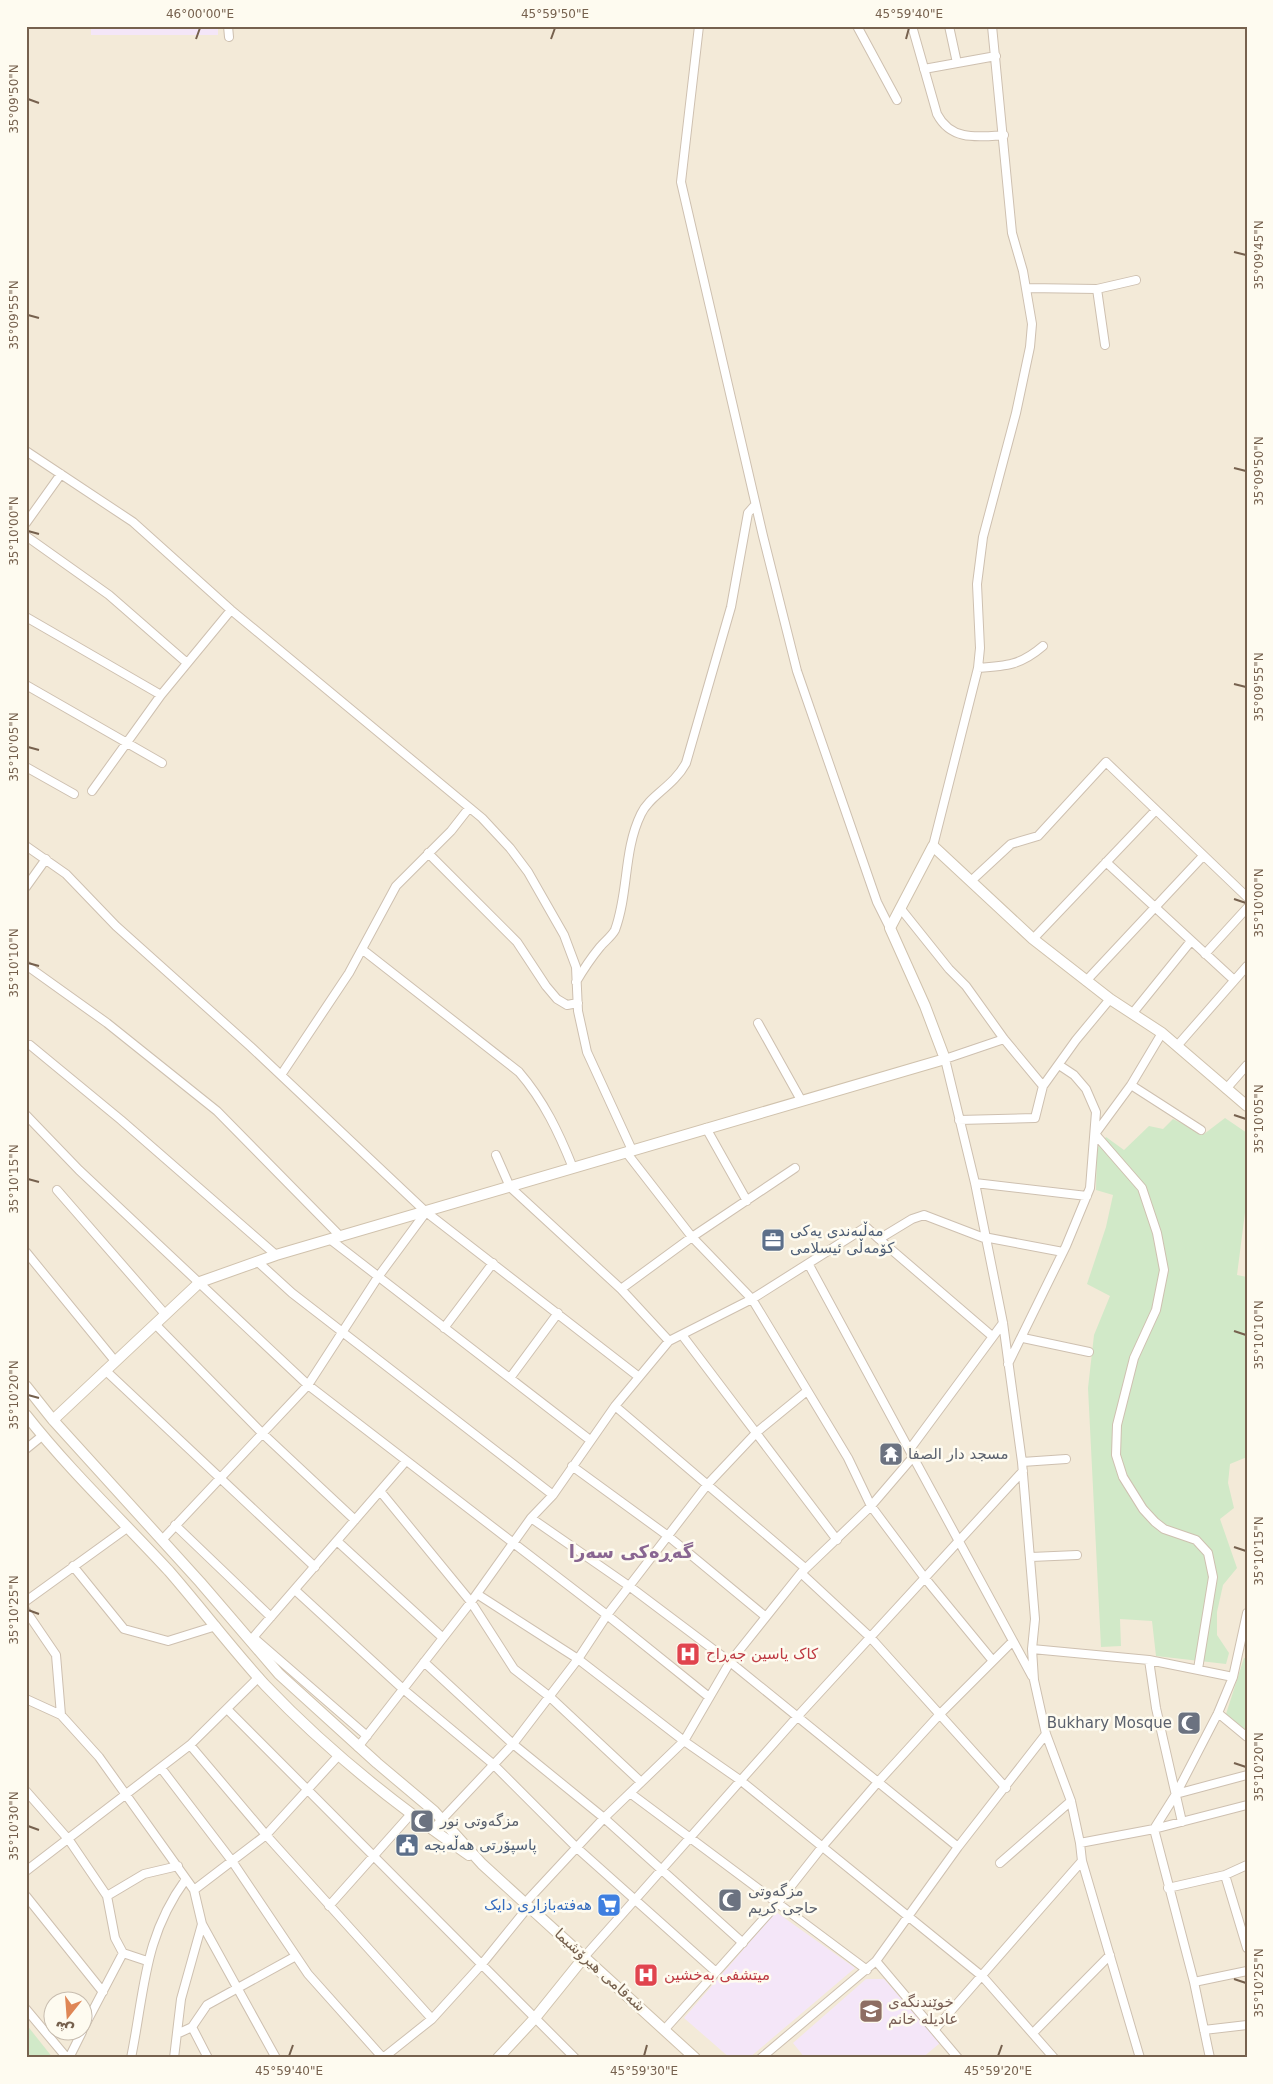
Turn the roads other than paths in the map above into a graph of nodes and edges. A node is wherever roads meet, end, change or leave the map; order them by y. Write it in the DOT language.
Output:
graph roads {
  1 [pos="228,26"];
  2 [pos="699,26"];
  3 [pos="857,26"];
  4 [pos="912,26"];
  5 [pos="948,26"];
  6 [pos="992,26"];
  7 [pos="229,37"];
  8 [pos="996,56"];
  9 [pos="957,63"];
  10 [pos="924,69"];
  11 [pos="897,100"];
  12 [pos="1004,135"];
  13 [pos="1136,280"];
  14 [pos="1027,288"];
  15 [pos="1097,289"];
  16 [pos="1105,345"];
  17 [pos="26,451"];
  18 [pos="61,474"];
  19 [pos="755,504"];
  20 [pos="26,523"];
  21 [pos="26,536"];
  22 [pos="231,610"];
  23 [pos="26,616"];
  24 [pos="1044,646"];
  25 [pos="187,663"];
  26 [pos="978,668"];
  27 [pos="26,684"];
  28 [pos="161,695"];
  29 [pos="126,742"];
  30 [pos="162,763"];
  31 [pos="26,767"];
  32 [pos="92,791"];
  33 [pos="74,794"];
  34 [pos="469,808"];
  35 [pos="1155,811"];
  36 [pos="26,846"];
  37 [pos="933,846"];
  38 [pos="428,853"];
  39 [pos="1203,856"];
  40 [pos="46,859"];
  41 [pos="1106,862"];
  42 [pos="971,882"];
  43 [pos="26,888"];
  44 [pos="1247,897"];
  45 [pos="1155,907"];
  46 [pos="1247,908"];
  47 [pos="901,909"];
  48 [pos="890,928"];
  49 [pos="1033,939"];
  50 [pos="1191,941"];
  51 [pos="363,950"];
  52 [pos="1205,954"];
  53 [pos="26,965"];
  54 [pos="1247,966"];
  55 [pos="1234,980"];
  56 [pos="1086,981"];
  57 [pos="576,982"];
  58 [pos="1110,999"];
  59 [pos="578,1003"];
  60 [pos="1132,1014"];
  61 [pos="758,1022"];
  62 [pos="1162,1033"];
  63 [pos="1004,1039"];
  64 [pos="30,1045"];
  65 [pos="1177,1046"];
  66 [pos="945,1059"];
  67 [pos="1059,1065"];
  68 [pos="1247,1065"];
  69 [pos="281,1075"];
  70 [pos="1131,1085"];
  71 [pos="1043,1086"];
  72 [pos="1226,1089"];
  73 [pos="801,1100"];
  74 [pos="1247,1106"];
  75 [pos="26,1115"];
  76 [pos="959,1120"];
  77 [pos="706,1128"];
  78 [pos="1201,1130"];
  79 [pos="1095,1134"];
  80 [pos="629,1151"];
  81 [pos="496,1155"];
  82 [pos="574,1168"];
  83 [pos="795,1168"];
  84 [pos="975,1183"];
  85 [pos="510,1187"];
  86 [pos="58,1190"];
  87 [pos="1087,1196"];
  88 [pos="747,1201"];
  89 [pos="426,1212"];
  90 [pos="692,1237"];
  91 [pos="984,1237"];
  92 [pos="336,1239"];
  93 [pos="879,1239"];
  94 [pos="26,1252"];
  95 [pos="1063,1252"];
  96 [pos="276,1255"];
  97 [pos="258,1262"];
  98 [pos="493,1263"];
  99 [pos="809,1265"];
  100 [pos="378,1276"];
  101 [pos="200,1282"];
  102 [pos="621,1289"];
  103 [pos="752,1299"];
  104 [pos="558,1313"];
  105 [pos="165,1314"];
  106 [pos="1003,1323"];
  107 [pos="155,1324"];
  108 [pos="444,1328"];
  109 [pos="342,1332"];
  110 [pos="682,1335"];
  111 [pos="992,1336"];
  112 [pos="1022,1338"];
  113 [pos="669,1341"];
  114 [pos="1089,1352"];
  115 [pos="115,1361"];
  116 [pos="1008,1365"];
  117 [pos="105,1370"];
  118 [pos="639,1377"];
  119 [pos="510,1378"];
  120 [pos="308,1385"];
  121 [pos="26,1386"];
  122 [pos="807,1391"];
  123 [pos="616,1406"];
  124 [pos="26,1415"];
  125 [pos="53,1420"];
  126 [pos="756,1432"];
  127 [pos="262,1433"];
  128 [pos="42,1436"];
  129 [pos="590,1440"];
  130 [pos="26,1449"];
  131 [pos="911,1453"];
  132 [pos="1066,1459"];
  133 [pos="406,1461"];
  134 [pos="1022,1462"];
  135 [pos="572,1466"];
  136 [pos="1023,1470"];
  137 [pos="219,1479"];
  138 [pos="708,1486"];
  139 [pos="380,1492"];
  140 [pos="552,1495"];
  141 [pos="127,1503"];
  142 [pos="871,1506"];
  143 [pos="114,1515"];
  144 [pos="531,1518"];
  145 [pos="355,1520"];
  146 [pos="175,1525"];
  147 [pos="126,1528"];
  148 [pos="668,1536"];
  149 [pos="959,1539"];
  150 [pos="162,1540"];
  151 [pos="837,1540"];
  152 [pos="337,1541"];
  153 [pos="513,1544"];
  154 [pos="1077,1555"];
  155 [pos="1031,1557"];
  156 [pos="73,1566"];
  157 [pos="314,1567"];
  158 [pos="803,1571"];
  159 [pos="924,1577"];
  160 [pos="629,1586"];
  161 [pos="295,1590"];
  162 [pos="477,1594"];
  163 [pos="26,1601"];
  164 [pos="471,1602"];
  165 [pos="26,1611"];
  166 [pos="1247,1613"];
  167 [pos="607,1615"];
  168 [pos="766,1617"];
  169 [pos="271,1618"];
  170 [pos="216,1626"];
  171 [pos="870,1637"];
  172 [pos="443,1638"];
  173 [pos="252,1640"];
  174 [pos="1013,1641"];
  175 [pos="1032,1649"];
  176 [pos="1238,1652"];
  177 [pos="1247,1654"];
  178 [pos="578,1659"];
  179 [pos="1150,1660"];
  180 [pos="993,1661"];
  181 [pos="424,1662"];
  182 [pos="730,1662"];
  183 [pos="1198,1669"];
  184 [pos="259,1677"];
  185 [pos="1233,1677"];
  186 [pos="1034,1680"];
  187 [pos="403,1689"];
  188 [pos="709,1696"];
  189 [pos="550,1697"];
  190 [pos="26,1699"];
  191 [pos="228,1709"];
  192 [pos="1218,1713"];
  193 [pos="940,1714"];
  194 [pos="61,1715"];
  195 [pos="797,1717"];
  196 [pos="1046,1734"];
  197 [pos="367,1736"];
  198 [pos="1247,1737"];
  199 [pos="684,1741"];
  200 [pos="513,1744"];
  201 [pos="190,1745"];
  202 [pos="358,1747"];
  203 [pos="340,1756"];
  204 [pos="493,1764"];
  205 [pos="161,1768"];
  206 [pos="1247,1775"];
  207 [pos="740,1780"];
  208 [pos="641,1782"];
  209 [pos="878,1782"];
  210 [pos="1006,1788"];
  211 [pos="308,1790"];
  212 [pos="26,1791"];
  213 [pos="630,1792"];
  214 [pos="128,1794"];
  215 [pos="1176,1794"];
  216 [pos="1071,1801"];
  217 [pos="1247,1805"];
  218 [pos="412,1814"];
  219 [pos="604,1818"];
  220 [pos="442,1819"];
  221 [pos="1182,1822"];
  222 [pos="1154,1829"];
  223 [pos="432,1830"];
  224 [pos="266,1835"];
  225 [pos="692,1838"];
  226 [pos="69,1840"];
  227 [pos="1080,1843"];
  228 [pos="822,1846"];
  229 [pos="958,1847"];
  230 [pos="576,1848"];
  231 [pos="374,1858"];
  232 [pos="232,1861"];
  233 [pos="1082,1861"];
  234 [pos="1000,1863"];
  235 [pos="482,1864"];
  236 [pos="1247,1865"];
  237 [pos="178,1866"];
  238 [pos="663,1870"];
  239 [pos="26,1871"];
  240 [pos="1225,1874"];
  241 [pos="186,1879"];
  242 [pos="1168,1888"];
  243 [pos="194,1890"];
  244 [pos="26,1896"];
  245 [pos="107,1896"];
  246 [pos="635,1899"];
  247 [pos="527,1904"];
  248 [pos="778,1904"];
  249 [pos="329,1906"];
  250 [pos="909,1917"];
  251 [pos="202,1924"];
  252 [pos="1246,1934"];
  253 [pos="742,1943"];
  254 [pos="1247,1948"];
  255 [pos="123,1952"];
  256 [pos="1110,1955"];
  257 [pos="296,1956"];
  258 [pos="584,1956"];
  259 [pos="147,1961"];
  260 [pos="876,1961"];
  261 [pos="482,1964"];
  262 [pos="866,1970"];
  263 [pos="1247,1971"];
  264 [pos="716,1972"];
  265 [pos="983,1976"];
  266 [pos="1194,1982"];
  267 [pos="238,1989"];
  268 [pos="103,1992"];
  269 [pos="26,2009"];
  270 [pos="92,2012"];
  271 [pos="535,2018"];
  272 [pos="432,2019"];
  273 [pos="1247,2025"];
  274 [pos="192,2027"];
  275 [pos="935,2029"];
  276 [pos="665,2030"];
  277 [pos="1204,2030"];
  278 [pos="1033,2033"];
  279 [pos="177,2034"];
  280 [pos="76,2042"];
  281 [pos="68,2058"];
  282 [pos="131,2058"];
  283 [pos="174,2058"];
  284 [pos="208,2058"];
  285 [pos="276,2058"];
  286 [pos="498,2058"];
  287 [pos="575,2058"];
  288 [pos="695,2058"];
  289 [pos="761,2058"];
  290 [pos="958,2058"];
  291 [pos="1054,2058"];
  292 [pos="1140,2058"];
  293 [pos="1210,2058"];
  1 -- 7 [label="street"];
  2 -- 19 [label="street"];
  3 -- 11 [label="street"];
  4 -- 10 [label="street"];
  5 -- 9 [label="street"];
  6 -- 8 [label="street"];
  8 -- 9 [label="street"];
  8 -- 12 [label="street"];
  9 -- 10 [label="street"];
  10 -- 12 [label="street"];
  12 -- 14 [label="street"];
  13 -- 15 [label="street"];
  14 -- 15 [label="street"];
  14 -- 26 [label="street"];
  15 -- 16 [label="street"];
  17 -- 18 [label="street"];
  18 -- 20 [label="street"];
  18 -- 22 [label="street"];
  19 -- 48 [label="street"];
  19 -- 57 [label="street"];
  21 -- 25 [label="street"];
  22 -- 25 [label="street"];
  22 -- 34 [label="street"];
  23 -- 28 [label="street"];
  24 -- 26 [label="street"];
  25 -- 28 [label="street"];
  26 -- 37 [label="street"];
  27 -- 29 [label="street"];
  28 -- 29 [label="street"];
  29 -- 30 [label="street"];
  29 -- 32 [label="street"];
  31 -- 33 [label="street"];
  34 -- 38 [label="street"];
  34 -- 57 [label="street"];
  35 -- 39 [label="street"];
  35 -- 41 [label="street"];
  35 -- 42 [label="street"];
  36 -- 40 [label="street"];
  37 -- 42 [label="main road"];
  37 -- 47 [label="main road"];
  38 -- 51 [label="street"];
  38 -- 59 [label="street"];
  39 -- 44 [label="street"];
  39 -- 45 [label="street"];
  40 -- 43 [label="street"];
  40 -- 69 [label="street"];
  41 -- 45 [label="street"];
  41 -- 49 [label="street"];
  42 -- 49 [label="main road"];
  45 -- 50 [label="street"];
  45 -- 56 [label="street"];
  46 -- 52 [label="street"];
  47 -- 48 [label="main road"];
  47 -- 63 [label="street"];
  48 -- 66 [label="main road"];
  49 -- 56 [label="main road"];
  50 -- 52 [label="street"];
  50 -- 60 [label="street"];
  51 -- 69 [label="street"];
  51 -- 82 [label="street"];
  52 -- 55 [label="street"];
  53 -- 92 [label="street"];
  54 -- 55 [label="street"];
  55 -- 65 [label="street"];
  56 -- 58 [label="main road"];
  57 -- 59 [label="street"];
  58 -- 60 [label="main road"];
  58 -- 67 [label="street"];
  59 -- 80 [label="street"];
  60 -- 62 [label="main road"];
  61 -- 73 [label="street"];
  62 -- 65 [label="main road"];
  62 -- 70 [label="street"];
  63 -- 66 [label="street"];
  63 -- 71 [label="street"];
  64 -- 96 [label="street"];
  65 -- 72 [label="main road"];
  66 -- 73 [label="main road"];
  66 -- 76 [label="street"];
  67 -- 71 [label="street"];
  67 -- 79 [label="street"];
  68 -- 72 [label="street"];
  69 -- 89 [label="street"];
  70 -- 78 [label="street"];
  70 -- 79 [label="street"];
  71 -- 76 [label="street"];
  72 -- 74 [label="main road"];
  73 -- 77 [label="main road"];
  75 -- 101 [label="street"];
  76 -- 84 [label="street"];
  77 -- 80 [label="main road"];
  77 -- 88 [label="street"];
  79 -- 87 [label="street"];
  79 -- 183 [label="street"];
  80 -- 82 [label="main road"];
  80 -- 90 [label="street"];
  81 -- 85 [label="street"];
  82 -- 85 [label="main road"];
  83 -- 88 [label="street"];
  84 -- 87 [label="street"];
  84 -- 91 [label="street"];
  85 -- 89 [label="main road"];
  85 -- 102 [label="street"];
  86 -- 105 [label="street"];
  87 -- 95 [label="street"];
  88 -- 90 [label="street"];
  89 -- 92 [label="main road"];
  89 -- 98 [label="street"];
  89 -- 100 [label="street"];
  90 -- 102 [label="street"];
  90 -- 103 [label="street"];
  91 -- 93 [label="street"];
  91 -- 95 [label="street"];
  91 -- 106 [label="street"];
  92 -- 96 [label="main road"];
  92 -- 100 [label="street"];
  93 -- 99 [label="street"];
  93 -- 111 [label="street"];
  94 -- 115 [label="street"];
  95 -- 112 [label="street"];
  96 -- 97 [label="main road"];
  97 -- 101 [label="main road"];
  97 -- 109 [label="street"];
  98 -- 104 [label="street"];
  98 -- 108 [label="street"];
  99 -- 103 [label="street"];
  99 -- 131 [label="street"];
  100 -- 108 [label="street"];
  100 -- 109 [label="street"];
  101 -- 105 [label="main road"];
  101 -- 120 [label="street"];
  102 -- 113 [label="street"];
  103 -- 110 [label="street"];
  103 -- 122 [label="street"];
  104 -- 118 [label="street"];
  104 -- 119 [label="street"];
  105 -- 107 [label="main road"];
  106 -- 111 [label="street"];
  106 -- 116 [label="street"];
  107 -- 115 [label="main road"];
  107 -- 127 [label="street"];
  108 -- 119 [label="street"];
  109 -- 120 [label="street"];
  109 -- 140 [label="street"];
  110 -- 113 [label="street"];
  110 -- 126 [label="street"];
  111 -- 131 [label="street"];
  112 -- 114 [label="street"];
  112 -- 116 [label="street"];
  113 -- 118 [label="street"];
  115 -- 117 [label="main road"];
  116 -- 134 [label="street"];
  117 -- 125 [label="main road"];
  117 -- 137 [label="street"];
  118 -- 123 [label="street"];
  119 -- 129 [label="street"];
  120 -- 127 [label="street"];
  120 -- 133 [label="street"];
  121 -- 125 [label="main road"];
  122 -- 126 [label="street"];
  122 -- 142 [label="street"];
  123 -- 129 [label="street"];
  123 -- 138 [label="street"];
  124 -- 128 [label="main road"];
  125 -- 141 [label="main road"];
  126 -- 138 [label="street"];
  126 -- 151 [label="street"];
  127 -- 137 [label="street"];
  127 -- 145 [label="street"];
  128 -- 130 [label="street"];
  128 -- 143 [label="main road"];
  129 -- 135 [label="street"];
  131 -- 142 [label="street"];
  131 -- 149 [label="street"];
  132 -- 134 [label="street"];
  133 -- 139 [label="street"];
  133 -- 153 [label="street"];
  134 -- 136 [label="street"];
  135 -- 140 [label="street"];
  135 -- 148 [label="street"];
  136 -- 149 [label="street"];
  136 -- 155 [label="street"];
  137 -- 146 [label="street"];
  137 -- 157 [label="street"];
  138 -- 148 [label="street"];
  138 -- 158 [label="street"];
  139 -- 145 [label="street"];
  139 -- 164 [label="street"];
  140 -- 144 [label="street"];
  141 -- 143 [label="main road"];
  141 -- 150 [label="main road"];
  142 -- 151 [label="street"];
  142 -- 159 [label="street"];
  143 -- 147 [label="main road"];
  144 -- 153 [label="street"];
  144 -- 160 [label="street"];
  145 -- 152 [label="street"];
  146 -- 150 [label="street"];
  146 -- 169 [label="street"];
  147 -- 156 [label="street"];
  147 -- 170 [label="main road"];
  148 -- 160 [label="street"];
  148 -- 168 [label="street"];
  149 -- 159 [label="street"];
  149 -- 174 [label="street"];
  150 -- 173 [label="main road"];
  151 -- 158 [label="street"];
  152 -- 157 [label="street"];
  152 -- 172 [label="street"];
  153 -- 162 [label="street"];
  153 -- 167 [label="street"];
  154 -- 155 [label="street"];
  155 -- 175 [label="street"];
  156 -- 163 [label="street"];
  156 -- 170 [label="street"];
  157 -- 161 [label="street"];
  158 -- 168 [label="street"];
  158 -- 171 [label="street"];
  159 -- 171 [label="street"];
  159 -- 180 [label="street"];
  160 -- 167 [label="street"];
  160 -- 182 [label="street"];
  161 -- 169 [label="street"];
  161 -- 187 [label="street"];
  162 -- 164 [label="street"];
  162 -- 178 [label="street"];
  164 -- 172 [label="street"];
  164 -- 189 [label="street"];
  165 -- 194 [label="street"];
  166 -- 176 [label="street"];
  167 -- 178 [label="street"];
  167 -- 188 [label="street"];
  168 -- 182 [label="street"];
  169 -- 173 [label="street"];
  170 -- 184 [label="main road"];
  171 -- 193 [label="street"];
  171 -- 195 [label="street"];
  172 -- 181 [label="street"];
  173 -- 197 [label="street"];
  173 -- 202 [label="main road"];
  174 -- 180 [label="street"];
  174 -- 186 [label="street"];
  175 -- 179 [label="street"];
  175 -- 186 [label="street"];
  176 -- 177 [label="street"];
  176 -- 185 [label="street"];
  178 -- 189 [label="street"];
  178 -- 199 [label="street"];
  179 -- 183 [label="street"];
  179 -- 215 [label="street"];
  180 -- 193 [label="street"];
  181 -- 187 [label="street"];
  181 -- 200 [label="street"];
  182 -- 188 [label="street"];
  182 -- 195 [label="street"];
  183 -- 185 [label="street"];
  184 -- 191 [label="street"];
  184 -- 203 [label="main road"];
  185 -- 192 [label="street"];
  186 -- 196 [label="street"];
  187 -- 197 [label="street"];
  187 -- 204 [label="street"];
  188 -- 199 [label="street"];
  189 -- 200 [label="street"];
  189 -- 208 [label="street"];
  190 -- 194 [label="street"];
  191 -- 201 [label="street"];
  191 -- 211 [label="street"];
  192 -- 198 [label="street"];
  192 -- 215 [label="street"];
  193 -- 209 [label="street"];
  193 -- 210 [label="street"];
  194 -- 214 [label="street"];
  195 -- 207 [label="street"];
  195 -- 209 [label="street"];
  196 -- 210 [label="street"];
  196 -- 216 [label="street"];
  197 -- 202 [label="street"];
  199 -- 207 [label="street"];
  199 -- 208 [label="street"];
  200 -- 204 [label="street"];
  200 -- 219 [label="street"];
  201 -- 205 [label="street"];
  201 -- 224 [label="street"];
  202 -- 220 [label="main road"];
  203 -- 211 [label="street"];
  203 -- 218 [label="main road"];
  204 -- 220 [label="street"];
  204 -- 230 [label="street"];
  205 -- 214 [label="street"];
  205 -- 232 [label="street"];
  206 -- 215 [label="street"];
  207 -- 225 [label="street"];
  207 -- 228 [label="street"];
  208 -- 213 [label="street"];
  209 -- 228 [label="street"];
  209 -- 229 [label="street"];
  210 -- 229 [label="street"];
  211 -- 224 [label="street"];
  211 -- 231 [label="street"];
  212 -- 226 [label="street"];
  213 -- 219 [label="street"];
  213 -- 225 [label="street"];
  214 -- 226 [label="street"];
  214 -- 237 [label="street"];
  215 -- 221 [label="street"];
  215 -- 222 [label="street"];
  216 -- 227 [label="street"];
  216 -- 234 [label="street"];
  217 -- 221 [label="street"];
  218 -- 223 [label="main road"];
  218 -- 231 [label="street"];
  219 -- 230 [label="street"];
  219 -- 238 [label="street"];
  220 -- 223 [label="street"];
  220 -- 235 [label="main road"];
  221 -- 222 [label="street"];
  222 -- 227 [label="street"];
  222 -- 242 [label="street"];
  223 -- 235 [label="main road"];
  224 -- 232 [label="street"];
  224 -- 249 [label="street"];
  225 -- 238 [label="street"];
  225 -- 248 [label="street"];
  226 -- 239 [label="street"];
  226 -- 245 [label="street"];
  227 -- 233 [label="street"];
  228 -- 248 [label="street"];
  228 -- 250 [label="street"];
  229 -- 250 [label="street"];
  230 -- 246 [label="street"];
  230 -- 247 [label="street"];
  231 -- 249 [label="street"];
  231 -- 261 [label="street"];
  232 -- 243 [label="street"];
  232 -- 257 [label="street"];
  233 -- 256 [label="street"];
  233 -- 265 [label="street"];
  235 -- 247 [label="main road, شەقامی هیرۆشیما"];
  236 -- 240 [label="street"];
  237 -- 241 [label="street"];
  237 -- 245 [label="street"];
  238 -- 246 [label="street"];
  238 -- 253 [label="street"];
  240 -- 242 [label="street"];
  240 -- 252 [label="street"];
  241 -- 243 [label="street"];
  241 -- 259 [label="street"];
  242 -- 266 [label="street"];
  243 -- 251 [label="street"];
  244 -- 268 [label="street"];
  245 -- 255 [label="street"];
  246 -- 258 [label="street"];
  246 -- 264 [label="street"];
  247 -- 258 [label="main road, شەقامی هیرۆشیما"];
  247 -- 261 [label="street"];
  248 -- 253 [label="street"];
  248 -- 262 [label="street"];
  249 -- 272 [label="street"];
  250 -- 260 [label="street"];
  250 -- 265 [label="street"];
  251 -- 267 [label="street"];
  251 -- 279 [label="street"];
  252 -- 254 [label="street"];
  253 -- 264 [label="street"];
  255 -- 259 [label="street"];
  255 -- 268 [label="street"];
  256 -- 278 [label="street"];
  256 -- 292 [label="street"];
  257 -- 267 [label="street"];
  257 -- 272 [label="street"];
  258 -- 271 [label="main road"];
  258 -- 276 [label="main road, شەقامی هیرۆشیما"];
  259 -- 282 [label="street"];
  260 -- 262 [label="street"];
  260 -- 275 [label="street"];
  261 -- 271 [label="street"];
  261 -- 272 [label="street"];
  262 -- 289 [label="street"];
  263 -- 266 [label="street"];
  264 -- 276 [label="street"];
  265 -- 275 [label="street"];
  265 -- 278 [label="street"];
  266 -- 277 [label="street"];
  267 -- 274 [label="street"];
  267 -- 285 [label="street"];
  268 -- 270 [label="street"];
  269 -- 281 [label="street"];
  271 -- 286 [label="main road"];
  271 -- 287 [label="street"];
  273 -- 277 [label="street"];
  274 -- 279 [label="street"];
  274 -- 284 [label="street"];
  275 -- 290 [label="street"];
  276 -- 288 [label="main road, شەقامی هیرۆشیما"];
  277 -- 293 [label="street"];
  278 -- 291 [label="street"];
  279 -- 283 [label="street"];
  280 -- 281 [label="street"];
}
